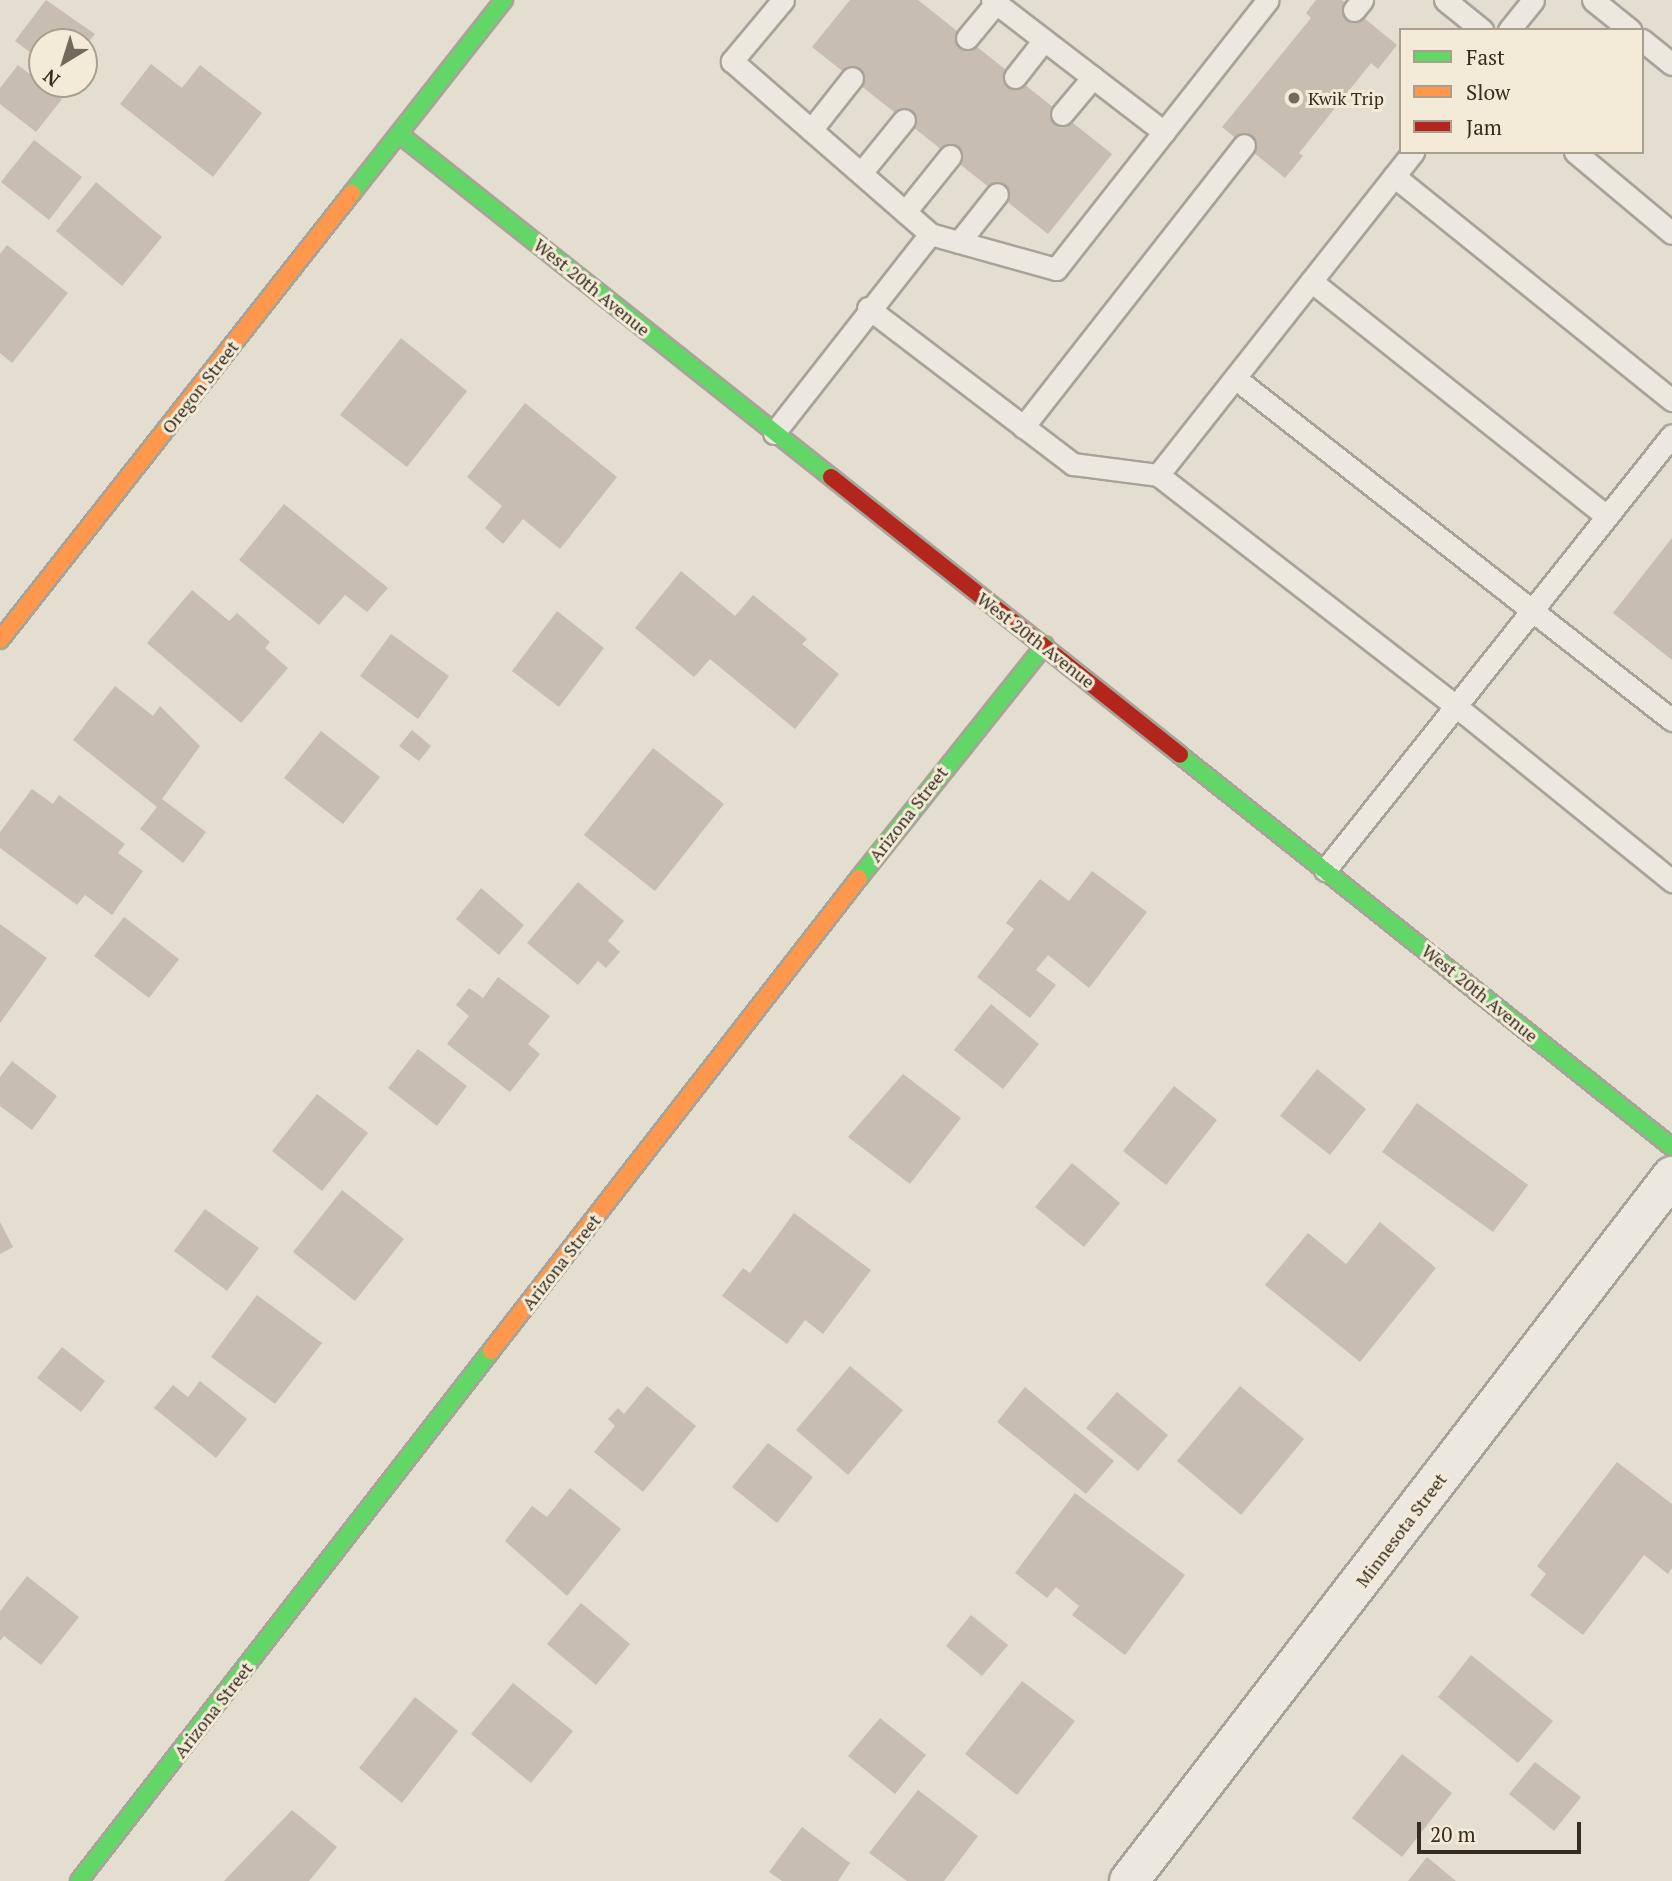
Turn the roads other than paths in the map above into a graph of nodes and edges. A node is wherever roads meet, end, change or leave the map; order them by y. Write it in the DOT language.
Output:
graph roads {
  1 [pos="504,0"];
  2 [pos="783,0"];
  3 [pos="1268,0"];
  4 [pos="1445,0"];
  5 [pos="1533,0"];
  6 [pos="1593,0"];
  7 [pos="994,2"];
  8 [pos="1480,28"];
  9 [pos="1511,28"];
  10 [pos="1628,28"];
  11 [pos="967,38"];
  12 [pos="1044,40"];
  13 [pos="1644,42"];
  14 [pos="1672,64"];
  15 [pos="1015,77"];
  16 [pos="852,78"];
  17 [pos="1093,78"];
  18 [pos="1062,114"];
  19 [pos="904,120"];
  20 [pos="811,130"];
  21 [pos="1164,132"];
  22 [pos="400,134"];
  23 [pos="1244,145"];
  24 [pos="1412,154"];
  25 [pos="1578,154"];
  26 [pos="950,156"];
  27 [pos="861,173"];
  28 [pos="1395,176"];
  29 [pos="997,194"];
  30 [pos="905,212"];
  31 [pos="1672,233"];
  32 [pos="930,234"];
  33 [pos="959,242"];
  34 [pos="1311,281"];
  35 [pos="868,308"];
  36 [pos="1235,378"];
  37 [pos="1672,400"];
  38 [pos="1023,427"];
  39 [pos="774,433"];
  40 [pos="1672,435"];
  41 [pos="1158,475"];
  42 [pos="1606,516"];
  43 [pos="1532,611"];
  44 [pos="0,640"];
  45 [pos="1045,645"];
  46 [pos="1457,707"];
  47 [pos="1672,720"];
  48 [pos="1325,870"];
  49 [pos="1672,881"];
  50 [pos="1672,1147"];
  51 [pos="1672,1176"];
  52 [pos="79,1881"];
  53 [pos="1129,1881"];
  1 -- 22 [label="main road, Oregon Street"];
  2 -- 20 [label="lane"];
  3 -- 21 [label="lane"];
  4 -- 8 [label="lane"];
  5 -- 9 [label="lane"];
  6 -- 10 [label="lane"];
  7 -- 11 [label="lane"];
  7 -- 12 [label="lane"];
  12 -- 15 [label="lane"];
  12 -- 17 [label="lane"];
  13 -- 14 [label="lane"];
  16 -- 20 [label="lane"];
  17 -- 18 [label="lane"];
  17 -- 21 [label="lane"];
  19 -- 27 [label="lane"];
  20 -- 27 [label="lane"];
  21 -- 33 [label="lane"];
  22 -- 39 [label="main road, West 20th Avenue"];
  22 -- 44 [label="main road, Oregon Street"];
  23 -- 38 [label="lane"];
  24 -- 28 [label="lane"];
  25 -- 31 [label="lane"];
  26 -- 30 [label="lane"];
  27 -- 30 [label="lane"];
  28 -- 34 [label="lane"];
  28 -- 37 [label="lane"];
  29 -- 33 [label="lane"];
  30 -- 32 [label="lane"];
  32 -- 33 [label="lane"];
  32 -- 35 [label="lane"];
  34 -- 36 [label="lane"];
  34 -- 42 [label="lane"];
  35 -- 38 [label="lane"];
  35 -- 39 [label="lane"];
  36 -- 41 [label="lane"];
  36 -- 43 [label="lane"];
  38 -- 41 [label="lane"];
  39 -- 45 [label="main road, West 20th Avenue"];
  40 -- 42 [label="lane"];
  41 -- 46 [label="lane"];
  42 -- 43 [label="lane"];
  43 -- 46 [label="lane"];
  43 -- 47 [label="lane"];
  45 -- 48 [label="main road, West 20th Avenue"];
  45 -- 52 [label="main road, Arizona Street"];
  46 -- 48 [label="lane"];
  46 -- 49 [label="lane"];
  48 -- 50 [label="main road, West 20th Avenue"];
  51 -- 53 [label="street, Minnesota Street"];
}
